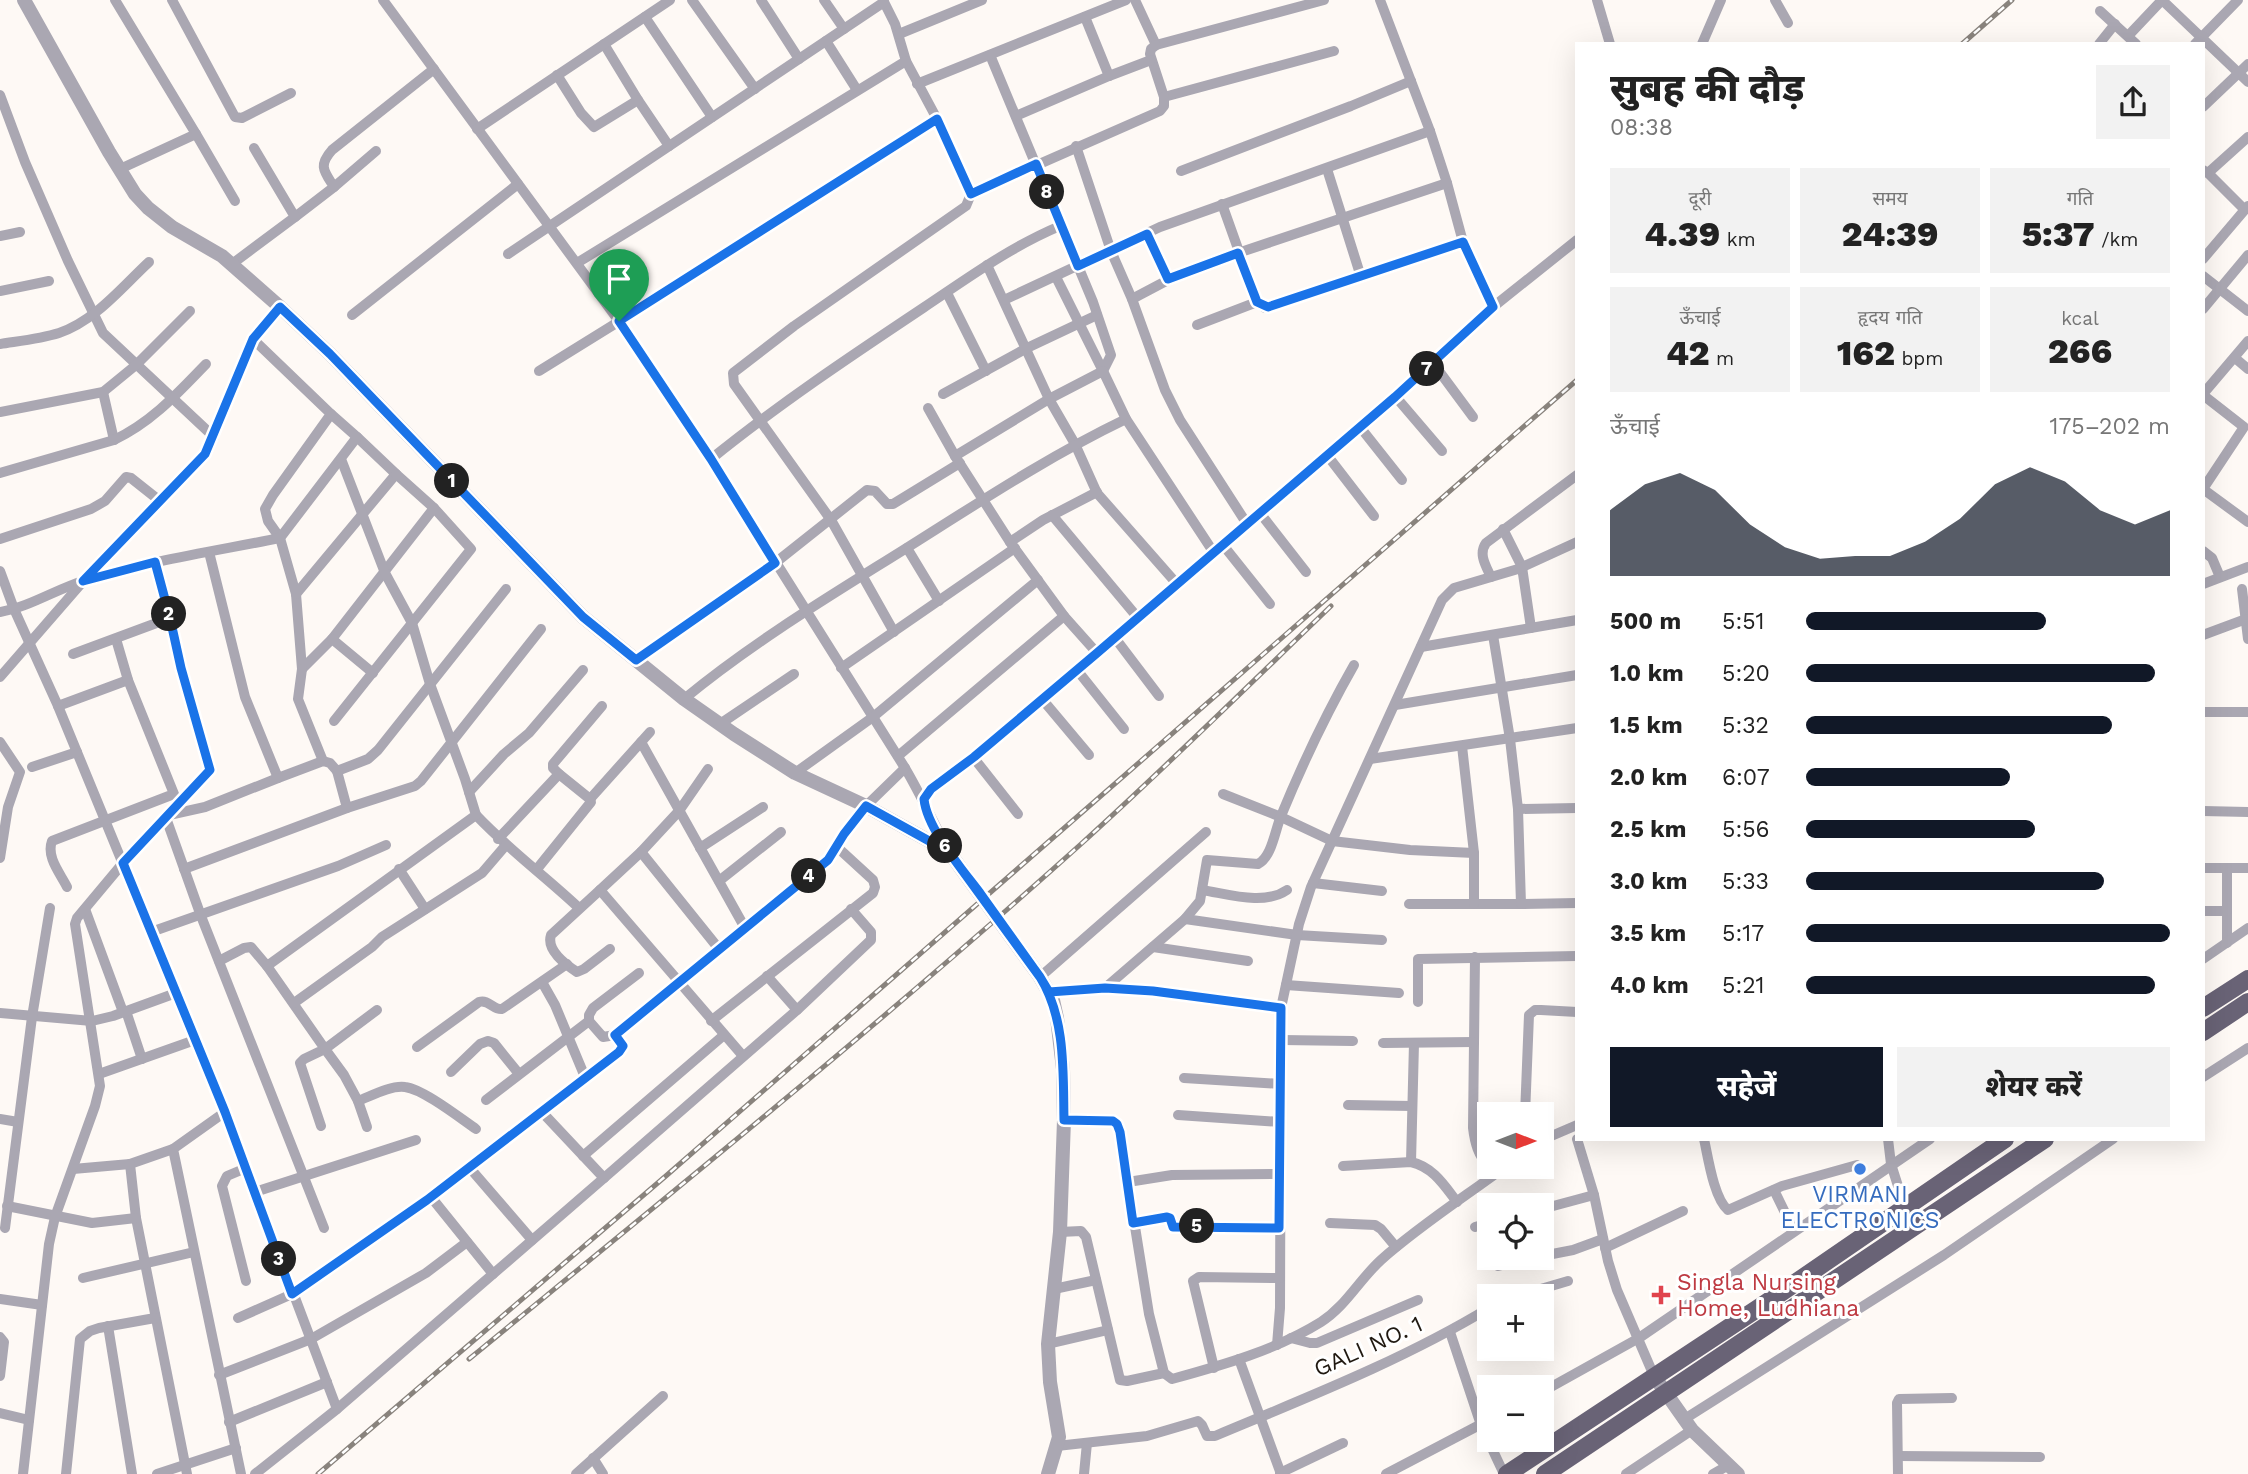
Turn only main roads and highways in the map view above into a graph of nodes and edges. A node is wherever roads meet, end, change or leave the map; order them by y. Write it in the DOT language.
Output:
graph roads {
  1 [pos="2248,979"];
  2 [pos="2248,1002"];
  3 [pos="2205,1007"];
  4 [pos="2205,1031"];
  5 [pos="2001,1141"];
  6 [pos="2042,1141"];
  7 [pos="1505,1474"];
  8 [pos="1545,1474"];
  1 -- 3 [label="main road"];
  2 -- 4 [label="main road"];
  5 -- 7 [label="main road"];
  6 -- 8 [label="main road"];
}
